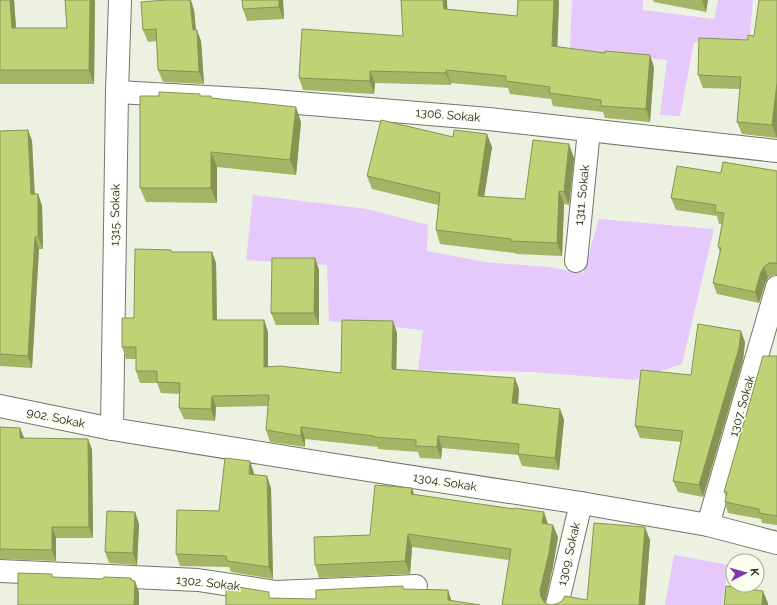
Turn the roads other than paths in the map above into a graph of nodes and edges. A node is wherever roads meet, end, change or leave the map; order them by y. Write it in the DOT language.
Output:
graph roads {
  1 [pos="120,0"];
  2 [pos="117,92"];
  3 [pos="589,130"];
  4 [pos="777,151"];
  5 [pos="576,261"];
  6 [pos="777,287"];
  7 [pos="0,406"];
  8 [pos="112,429"];
  9 [pos="581,503"];
  10 [pos="708,525"];
  11 [pos="777,543"];
  12 [pos="0,571"];
  13 [pos="416,586"];
  14 [pos="557,605"];
  1 -- 2 [label="street, 1315. Sokak"];
  2 -- 3 [label="street, 1306. Sokak"];
  2 -- 8 [label="street, 1315. Sokak"];
  3 -- 4 [label="street, 1306. Sokak"];
  3 -- 5 [label="street, 1311. Sokak"];
  6 -- 10 [label="street, 1307. Sokak"];
  7 -- 8 [label="street, 902. Sokak"];
  8 -- 9 [label="street, 1304. Sokak"];
  9 -- 10 [label="street, 1304. Sokak"];
  9 -- 14 [label="street, 1309. Sokak"];
  10 -- 11 [label="street, 1304. Sokak"];
  12 -- 13 [label="street, 1302. Sokak"];
}
